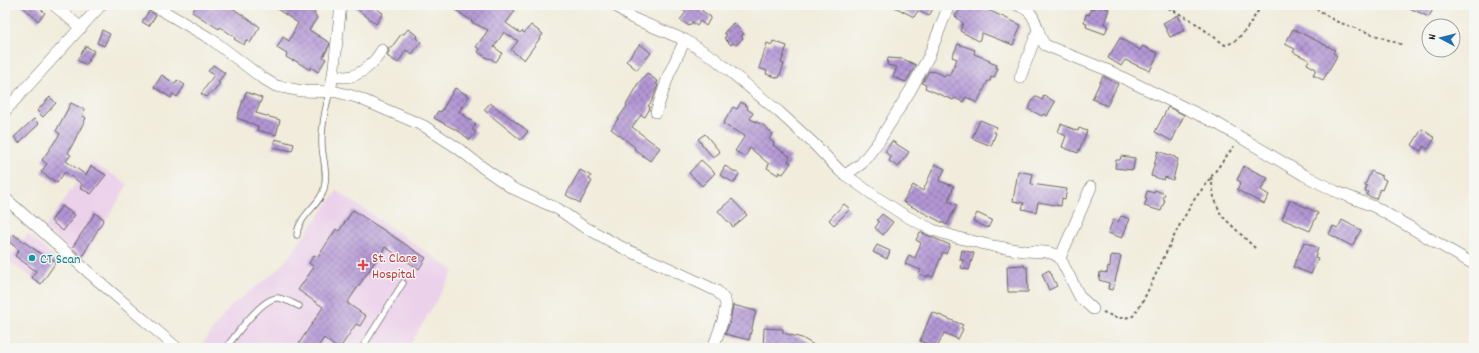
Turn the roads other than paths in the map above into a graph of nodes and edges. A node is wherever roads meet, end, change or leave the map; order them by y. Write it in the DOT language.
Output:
graph roads {
  1 [pos="54,5"];
  2 [pos="101,5"];
  3 [pos="153,5"];
  4 [pos="342,5"];
  5 [pos="615,5"];
  6 [pos="949,5"];
  7 [pos="1017,5"];
  8 [pos="81,28"];
  9 [pos="1038,29"];
  10 [pos="685,40"];
  11 [pos="382,50"];
  12 [pos="333,76"];
  13 [pos="1020,78"];
  14 [pos="330,91"];
  15 [pos="5,111"];
  16 [pos="656,112"];
  17 [pos="845,176"];
  18 [pos="1091,187"];
  19 [pos="5,198"];
  20 [pos="297,235"];
  21 [pos="1060,258"];
  22 [pos="1470,262"];
  23 [pos="403,282"];
  24 [pos="299,306"];
  25 [pos="1093,309"];
  26 [pos="177,348"];
  27 [pos="226,348"];
  28 [pos="362,348"];
  29 [pos="713,348"];
  1 -- 8 [label="street"];
  2 -- 8 [label="street"];
  3 -- 14 [label="street"];
  4 -- 12 [label="street"];
  5 -- 10 [label="street"];
  6 -- 17 [label="street"];
  7 -- 9 [label="street"];
  8 -- 15 [label="street"];
  9 -- 13 [label="street"];
  9 -- 22 [label="street"];
  10 -- 16 [label="street"];
  10 -- 17 [label="street"];
  11 -- 12 [label="street"];
  12 -- 14 [label="street"];
  14 -- 20 [label="lane"];
  14 -- 29 [label="street"];
  17 -- 21 [label="street"];
  18 -- 21 [label="street"];
  19 -- 26 [label="street"];
  21 -- 25 [label="street"];
  23 -- 28 [label="lane"];
  24 -- 27 [label="lane"];
}
